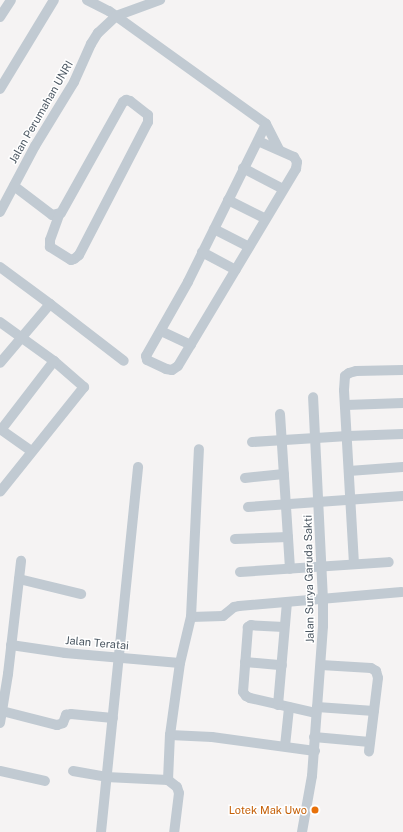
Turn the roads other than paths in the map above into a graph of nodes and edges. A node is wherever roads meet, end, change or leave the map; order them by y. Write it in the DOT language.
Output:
graph roads {
  1 [pos="11,0"];
  2 [pos="54,0"];
  3 [pos="87,0"];
  4 [pos="160,0"];
  5 [pos="116,16"];
  6 [pos="0,17"];
  7 [pos="0,89"];
  8 [pos="266,124"];
  9 [pos="258,141"];
  10 [pos="279,150"];
  11 [pos="243,168"];
  12 [pos="14,186"];
  13 [pos="283,188"];
  14 [pos="228,200"];
  15 [pos="0,212"];
  16 [pos="58,215"];
  17 [pos="266,219"];
  18 [pos="214,228"];
  19 [pos="249,247"];
  20 [pos="202,252"];
  21 [pos="0,267"];
  22 [pos="236,270"];
  23 [pos="50,304"];
  24 [pos="0,322"];
  25 [pos="161,330"];
  26 [pos="23,338"];
  27 [pos="191,345"];
  28 [pos="54,361"];
  29 [pos="124,361"];
  30 [pos="0,363"];
  31 [pos="403,370"];
  32 [pos="313,397"];
  33 [pos="403,403"];
  34 [pos="346,405"];
  35 [pos="280,414"];
  36 [pos="0,430"];
  37 [pos="403,434"];
  38 [pos="348,436"];
  39 [pos="314,438"];
  40 [pos="281,440"];
  41 [pos="252,442"];
  42 [pos="199,449"];
  43 [pos="31,451"];
  44 [pos="138,467"];
  45 [pos="403,467"];
  46 [pos="349,471"];
  47 [pos="284,474"];
  48 [pos="245,478"];
  49 [pos="4,479"];
  50 [pos="0,492"];
  51 [pos="403,496"];
  52 [pos="351,500"];
  53 [pos="319,502"];
  54 [pos="286,504"];
  55 [pos="248,507"];
  56 [pos="288,537"];
  57 [pos="236,540"];
  58 [pos="21,561"];
  59 [pos="390,562"];
  60 [pos="354,564"];
  61 [pos="322,567"];
  62 [pos="290,568"];
  63 [pos="240,572"];
  64 [pos="19,579"];
  65 [pos="401,592"];
  66 [pos="81,594"];
  67 [pos="323,600"];
  68 [pos="286,602"];
  69 [pos="191,617"];
  70 [pos="284,627"];
  71 [pos="11,645"];
  72 [pos="119,657"];
  73 [pos="246,662"];
  74 [pos="180,663"];
  75 [pos="282,665"];
  76 [pos="321,665"];
  77 [pos="278,705"];
  78 [pos="289,707"];
  79 [pos="317,710"];
  80 [pos="374,711"];
  81 [pos="2,712"];
  82 [pos="113,718"];
  83 [pos="0,723"];
  84 [pos="170,735"];
  85 [pos="314,737"];
  86 [pos="285,746"];
  87 [pos="314,751"];
  88 [pos="0,771"];
  89 [pos="73,771"];
  90 [pos="106,777"];
  91 [pos="168,780"];
  92 [pos="45,781"];
  93 [pos="101,832"];
  94 [pos="174,832"];
  95 [pos="302,832"];
  1 -- 6 [label="street"];
  2 -- 7 [label="street"];
  3 -- 5 [label="street"];
  4 -- 5 [label="street"];
  5 -- 8 [label="street"];
  5 -- 12 [label="street, Jalan Perumahan UNRI"];
  8 -- 9 [label="street"];
  8 -- 10 [label="street"];
  9 -- 10 [label="street"];
  9 -- 11 [label="street"];
  10 -- 13 [label="street"];
  11 -- 13 [label="street"];
  11 -- 14 [label="street"];
  12 -- 15 [label="street, Jalan Perumahan UNRI"];
  12 -- 16 [label="street"];
  13 -- 17 [label="street"];
  14 -- 17 [label="street"];
  14 -- 18 [label="street"];
  16 -- 16 [label="street"];
  17 -- 19 [label="street"];
  18 -- 19 [label="street"];
  18 -- 20 [label="street"];
  19 -- 22 [label="street"];
  20 -- 22 [label="street"];
  20 -- 25 [label="street"];
  21 -- 23 [label="street"];
  22 -- 27 [label="street"];
  23 -- 26 [label="street"];
  23 -- 29 [label="street"];
  24 -- 26 [label="street"];
  25 -- 27 [label="street"];
  25 -- 27 [label="street"];
  26 -- 28 [label="street"];
  26 -- 30 [label="street"];
  28 -- 36 [label="street"];
  28 -- 43 [label="street"];
  31 -- 34 [label="street"];
  32 -- 39 [label="street, Jalan Surya Garuda Sakti"];
  33 -- 34 [label="street"];
  34 -- 38 [label="street"];
  35 -- 40 [label="street"];
  36 -- 43 [label="street"];
  37 -- 38 [label="street"];
  38 -- 39 [label="street"];
  38 -- 46 [label="street"];
  39 -- 40 [label="street"];
  39 -- 53 [label="street, Jalan Surya Garuda Sakti"];
  40 -- 41 [label="street"];
  40 -- 47 [label="street"];
  42 -- 69 [label="street"];
  43 -- 49 [label="street"];
  44 -- 72 [label="street"];
  45 -- 46 [label="street"];
  46 -- 52 [label="street"];
  47 -- 48 [label="street"];
  47 -- 54 [label="street"];
  49 -- 50 [label="street"];
  51 -- 52 [label="street"];
  52 -- 53 [label="street"];
  52 -- 60 [label="street"];
  53 -- 54 [label="street"];
  53 -- 61 [label="street, Jalan Surya Garuda Sakti"];
  54 -- 55 [label="street"];
  54 -- 56 [label="street"];
  56 -- 57 [label="street"];
  56 -- 62 [label="street"];
  58 -- 64 [label="street"];
  59 -- 60 [label="street"];
  60 -- 61 [label="street"];
  61 -- 62 [label="street"];
  61 -- 67 [label="street, Jalan Surya Garuda Sakti"];
  62 -- 63 [label="street"];
  64 -- 66 [label="street"];
  64 -- 71 [label="street"];
  65 -- 67 [label="street"];
  67 -- 68 [label="street"];
  67 -- 76 [label="street, Jalan Surya Garuda Sakti"];
  68 -- 69 [label="street"];
  68 -- 70 [label="street"];
  69 -- 74 [label="street"];
  70 -- 73 [label="street"];
  70 -- 75 [label="street"];
  71 -- 72 [label="street, Jalan Teratai"];
  71 -- 81 [label="street"];
  72 -- 74 [label="street, Jalan Teratai"];
  72 -- 82 [label="street"];
  73 -- 75 [label="street"];
  73 -- 77 [label="street"];
  74 -- 84 [label="street"];
  75 -- 77 [label="street"];
  76 -- 79 [label="street, Jalan Surya Garuda Sakti"];
  76 -- 80 [label="street"];
  77 -- 78 [label="street"];
  78 -- 79 [label="street"];
  78 -- 86 [label="street"];
  79 -- 80 [label="street"];
  79 -- 85 [label="street, Jalan Surya Garuda Sakti"];
  80 -- 85 [label="street"];
  81 -- 82 [label="street"];
  81 -- 83 [label="street"];
  82 -- 90 [label="street"];
  84 -- 86 [label="street"];
  84 -- 91 [label="street"];
  85 -- 87 [label="street, Jalan Surya Garuda Sakti"];
  86 -- 87 [label="street"];
  87 -- 95 [label="street, Jalan Surya Garuda Sakti"];
  88 -- 92 [label="street"];
  89 -- 90 [label="street"];
  90 -- 91 [label="street"];
  90 -- 93 [label="street"];
  91 -- 94 [label="street"];
}
